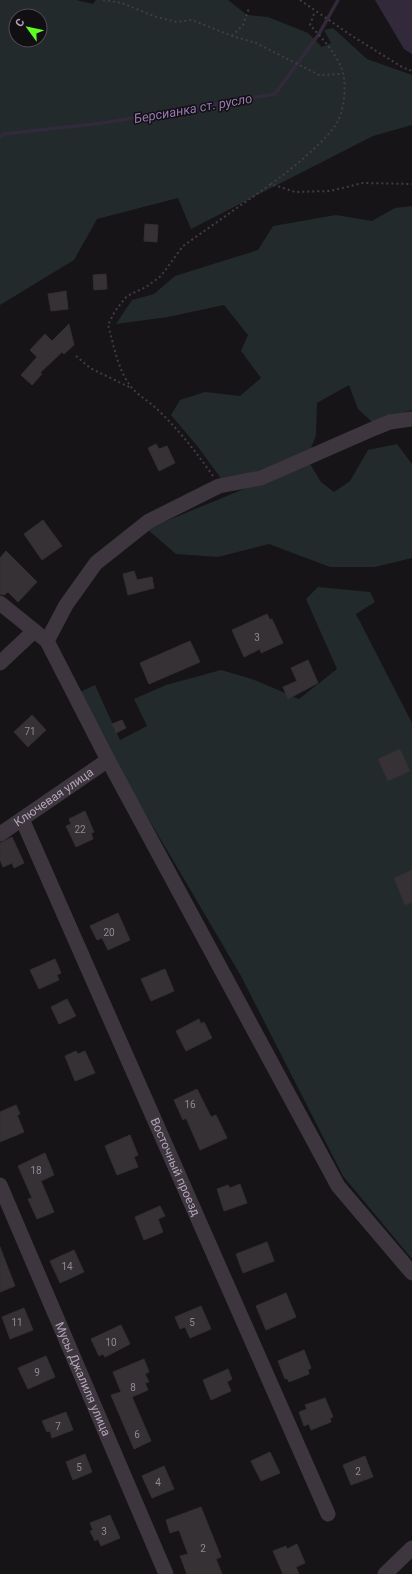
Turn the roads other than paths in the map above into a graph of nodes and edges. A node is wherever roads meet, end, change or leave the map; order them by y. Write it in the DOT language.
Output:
graph roads {
  1 [pos="412,419"];
  2 [pos="0,603"];
  3 [pos="34,631"];
  4 [pos="47,641"];
  5 [pos="0,663"];
  6 [pos="108,760"];
  7 [pos="22,819"];
  8 [pos="0,834"];
  9 [pos="0,1185"];
  10 [pos="412,1273"];
  11 [pos="328,1514"];
  12 [pos="412,1548"];
  13 [pos="166,1574"];
  14 [pos="385,1574"];
  1 -- 4 [label="street"];
  2 -- 3 [label="street"];
  3 -- 4 [label="street"];
  3 -- 5 [label="street"];
  4 -- 6 [label="street"];
  6 -- 7 [label="street, Ключевая улица"];
  6 -- 10 [label="street"];
  7 -- 8 [label="street, Ключевая улица"];
  7 -- 11 [label="street, Восточный проезд"];
  9 -- 13 [label="street, Мусы Джалиля улица"];
  12 -- 14 [label="street"];
}
